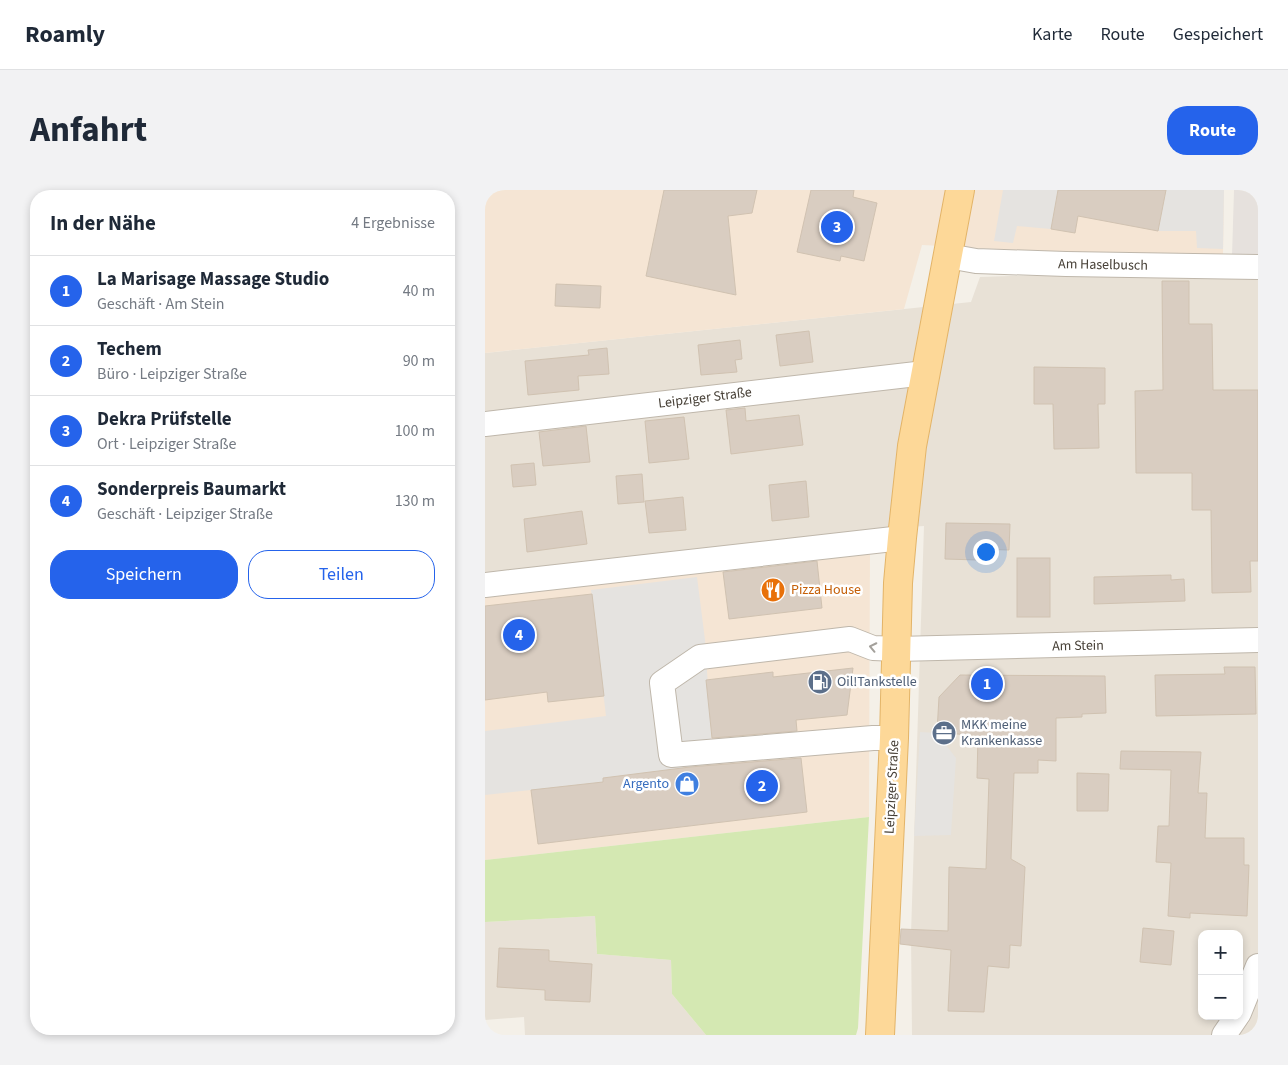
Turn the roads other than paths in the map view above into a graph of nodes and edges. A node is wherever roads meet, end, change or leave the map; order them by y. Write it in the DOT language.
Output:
graph roads {
  1 [pos="960,190"];
  2 [pos="947,256"];
  3 [pos="1258,266"];
  4 [pos="925,373"];
  5 [pos="485,424"];
  6 [pos="902,538"];
  7 [pos="485,585"];
  8 [pos="1258,640"];
  9 [pos="897,649"];
  10 [pos="884,738"];
  11 [pos="1258,966"];
  12 [pos="1243,1003"];
  13 [pos="1234,1020"];
  14 [pos="880,1035"];
  15 [pos="1224,1035"];
  1 -- 2 [label="main road, Leipziger Straße"];
  2 -- 3 [label="street, Am Haselbusch"];
  2 -- 4 [label="main road, Leipziger Straße"];
  4 -- 5 [label="street, Leipziger Straße"];
  4 -- 6 [label="main road, Leipziger Straße"];
  6 -- 7 [label="street"];
  6 -- 9 [label="main road, Leipziger Straße"];
  8 -- 9 [label="street, Am Stein"];
  9 -- 10 [label="main road, Leipziger Straße"];
  9 -- 10 [label="street, Am Stein, one-way"];
  10 -- 14 [label="main road, Leipziger Straße"];
  11 -- 12 [label="street"];
  13 -- 15 [label="street"];
}
